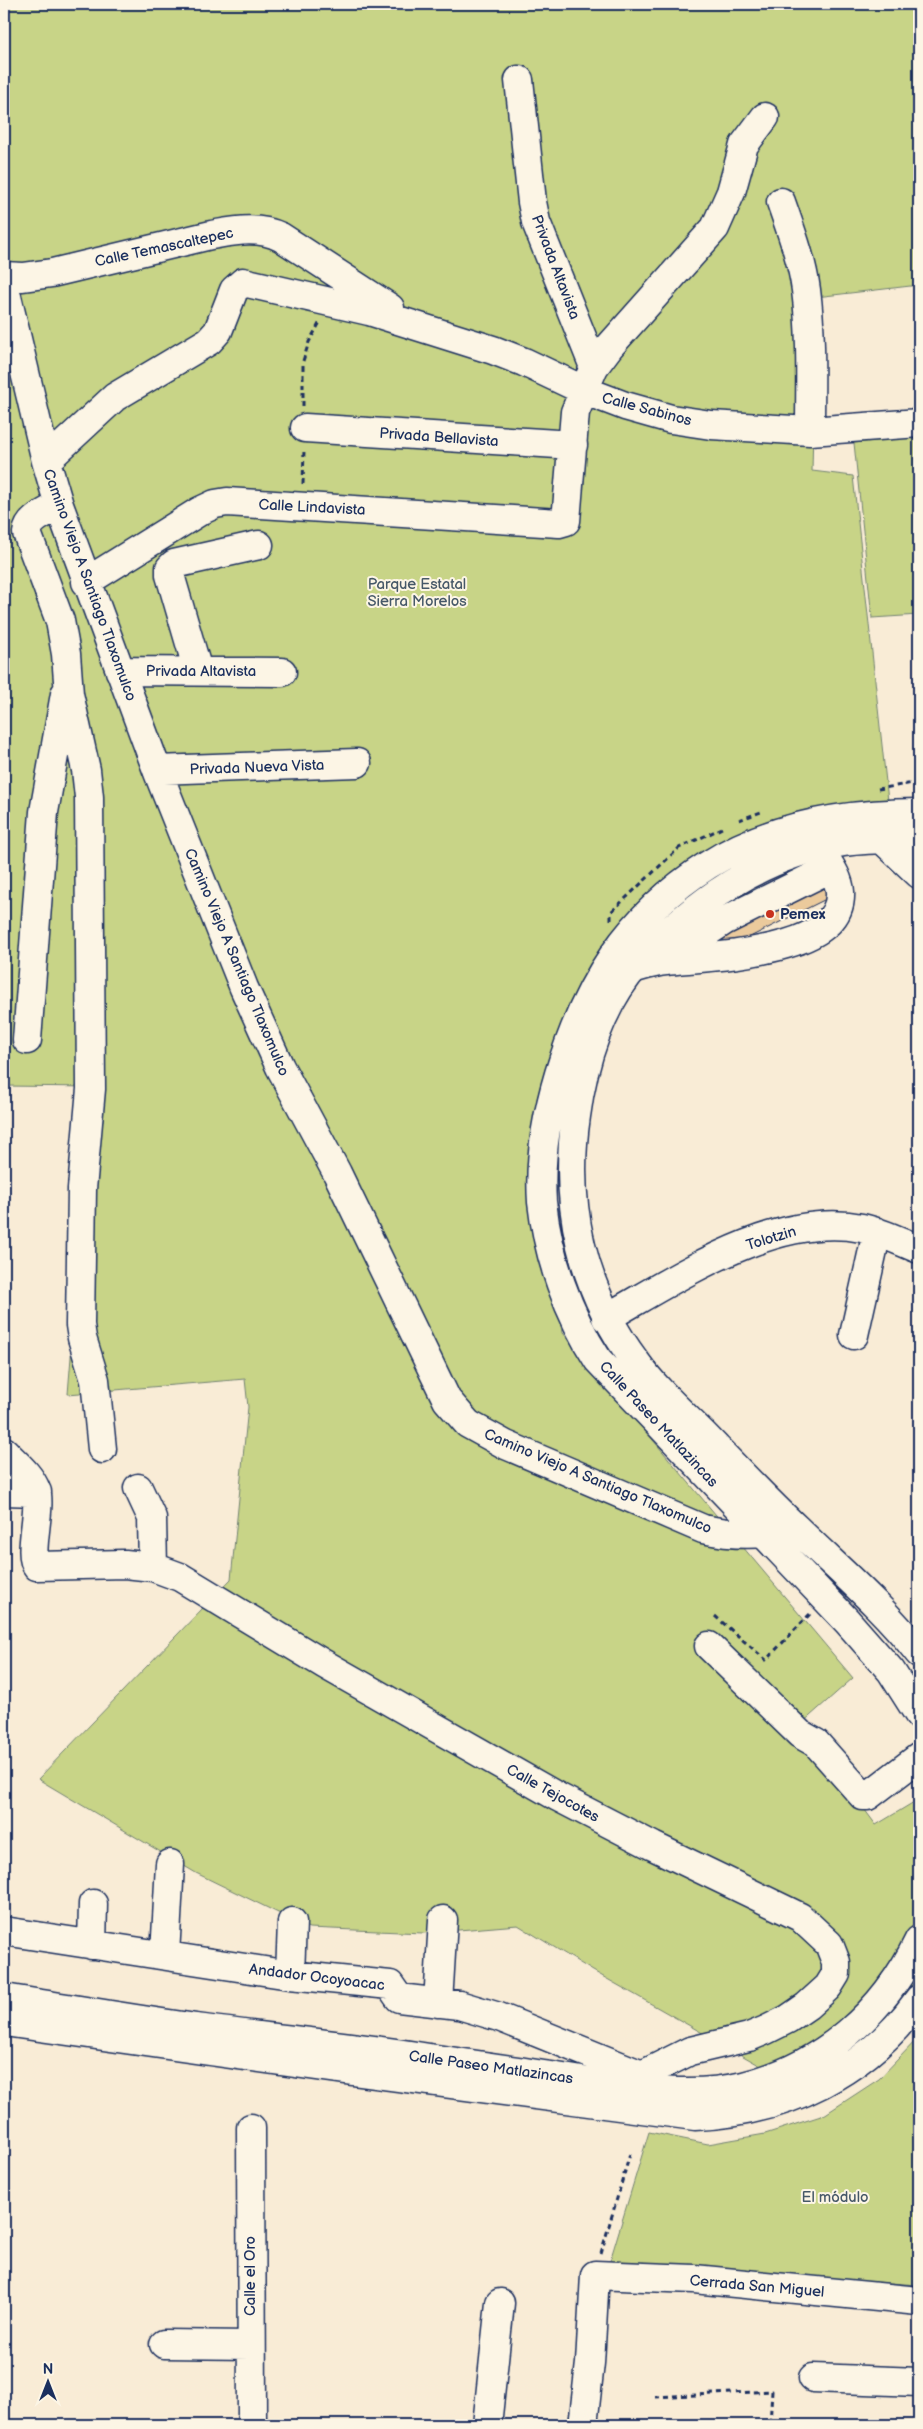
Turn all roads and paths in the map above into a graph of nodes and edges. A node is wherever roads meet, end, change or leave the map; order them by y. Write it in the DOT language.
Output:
graph roads {
  1 [pos="519,80"];
  2 [pos="765,117"];
  3 [pos="781,202"];
  4 [pos="4,276"];
  5 [pos="4,284"];
  6 [pos="330,300"];
  7 [pos="417,326"];
  8 [pos="589,379"];
  9 [pos="919,423"];
  10 [pos="305,428"];
  11 [pos="810,431"];
  12 [pos="573,445"];
  13 [pos="46,461"];
  14 [pos="59,506"];
  15 [pos="302,506"];
  16 [pos="259,545"];
  17 [pos="86,582"];
  18 [pos="120,671"];
  19 [pos="198,671"];
  20 [pos="282,672"];
  21 [pos="68,677"];
  22 [pos="357,763"];
  23 [pos="157,770"];
  24 [pos="919,813"];
  25 [pos="919,838"];
  26 [pos="882,839"];
  27 [pos="825,857"];
  28 [pos="919,874"];
  29 [pos="663,961"];
  30 [pos="632,969"];
  31 [pos="27,1040"];
  32 [pos="877,1232"];
  33 [pos="919,1249"];
  34 [pos="606,1318"];
  35 [pos="854,1335"];
  36 [pos="102,1449"];
  37 [pos="4,1451"];
  38 [pos="138,1488"];
  39 [pos="4,1492"];
  40 [pos="37,1492"];
  41 [pos="795,1528"];
  42 [pos="764,1534"];
  43 [pos="153,1568"];
  44 [pos="826,1597"];
  45 [pos="715,1616"];
  46 [pos="709,1646"];
  47 [pos="919,1652"];
  48 [pos="919,1715"];
  49 [pos="919,1757"];
  50 [pos="170,1864"];
  51 [pos="93,1904"];
  52 [pos="444,1920"];
  53 [pos="292,1922"];
  54 [pos="4,1931"];
  55 [pos="919,1940"];
  56 [pos="92,1945"];
  57 [pos="165,1955"];
  58 [pos="290,1975"];
  59 [pos="4,1998"];
  60 [pos="919,1999"];
  61 [pos="438,2003"];
  62 [pos="4,2022"];
  63 [pos="642,2082"];
  64 [pos="251,2128"];
  65 [pos="630,2154"];
  66 [pos="594,2275"];
  67 [pos="500,2302"];
  68 [pos="919,2302"];
  69 [pos="164,2344"];
  70 [pos="250,2345"];
  71 [pos="813,2378"];
  72 [pos="919,2382"];
  73 [pos="656,2396"];
  74 [pos="252,2425"];
  75 [pos="487,2425"];
  76 [pos="583,2425"];
  77 [pos="770,2425"];
  1 -- 8 [label="main road, Privada Altavista"];
  2 -- 8 [label="main road"];
  3 -- 11 [label="main road"];
  4 -- 7 [label="main road, Calle Temascaltepec"];
  5 -- 13 [label="main road, Camino Viejo A Santiago Tlaxomulco"];
  6 -- 7 [label="main road"];
  6 -- 10 [label="path"];
  6 -- 13 [label="main road"];
  7 -- 8 [label="main road, Calle Sabinos"];
  8 -- 11 [label="main road, Calle Sabinos"];
  8 -- 12 [label="main road"];
  9 -- 11 [label="main road, Calle Sabinos"];
  10 -- 12 [label="main road, Privada Bellavista"];
  10 -- 15 [label="path"];
  12 -- 15 [label="main road, Calle Lindavista"];
  13 -- 14 [label="main road, Camino Viejo A Santiago Tlaxomulco"];
  14 -- 17 [label="main road, Camino Viejo A Santiago Tlaxomulco"];
  14 -- 21 [label="main road"];
  15 -- 17 [label="main road, Calle Lindavista"];
  16 -- 19 [label="main road"];
  17 -- 18 [label="main road, Camino Viejo A Santiago Tlaxomulco"];
  18 -- 19 [label="main road, Privada Altavista"];
  18 -- 23 [label="main road, Camino Viejo A Santiago Tlaxomulco"];
  19 -- 20 [label="main road, Privada Altavista"];
  21 -- 31 [label="main road"];
  21 -- 36 [label="main road"];
  22 -- 23 [label="main road, Privada Nueva Vista"];
  23 -- 42 [label="main road, Camino Viejo A Santiago Tlaxomulco"];
  24 -- 42 [label="main road, Calle Paseo Matlazincas"];
  25 -- 26 [label="main road, Calle Paseo Matlazincas"];
  26 -- 27 [label="main road, Calle Paseo Matlazincas"];
  26 -- 28 [label="main road"];
  27 -- 29 [label="main road"];
  27 -- 29 [label="main road"];
  27 -- 30 [label="main road, Calle Paseo Matlazincas"];
  29 -- 30 [label="main road"];
  30 -- 34 [label="main road, Calle Paseo Matlazincas"];
  32 -- 33 [label="main road, Tolotzin"];
  32 -- 34 [label="main road, Tolotzin"];
  32 -- 35 [label="main road"];
  34 -- 41 [label="main road, Calle Paseo Matlazincas"];
  37 -- 40 [label="main road"];
  38 -- 43 [label="main road"];
  39 -- 40 [label="main road"];
  40 -- 43 [label="main road, Calle Tejocotes"];
  41 -- 42 [label="main road, Camino Viejo A Santiago Tlaxomulco"];
  41 -- 47 [label="main road, Calle Paseo Matlazincas"];
  42 -- 44 [label="main road, Calle Paseo Matlazincas"];
  43 -- 63 [label="main road, Calle Tejocotes"];
  44 -- 45 [label="path"];
  44 -- 48 [label="main road, Calle Paseo Matlazincas"];
  46 -- 49 [label="main road"];
  50 -- 57 [label="main road"];
  51 -- 56 [label="main road"];
  52 -- 61 [label="main road"];
  53 -- 58 [label="main road"];
  54 -- 56 [label="main road, Andador Ocoyoacac"];
  55 -- 63 [label="main road, Calle Paseo Matlazincas"];
  56 -- 57 [label="main road, Andador Ocoyoacac"];
  57 -- 58 [label="main road, Andador Ocoyoacac"];
  58 -- 61 [label="main road, Andador Ocoyoacac"];
  59 -- 63 [label="main road, Calle Paseo Matlazincas"];
  60 -- 62 [label="main road, Calle Paseo Matlazincas"];
  61 -- 63 [label="main road, Andador Ocoyoacac"];
  64 -- 70 [label="main road, Calle el Oro"];
  65 -- 66 [label="path"];
  66 -- 68 [label="main road, Cerrada San Miguel"];
  66 -- 76 [label="main road"];
  67 -- 75 [label="main road"];
  69 -- 70 [label="main road"];
  70 -- 74 [label="main road, Calle el Oro"];
  71 -- 72 [label="main road"];
  73 -- 77 [label="path"];
}
